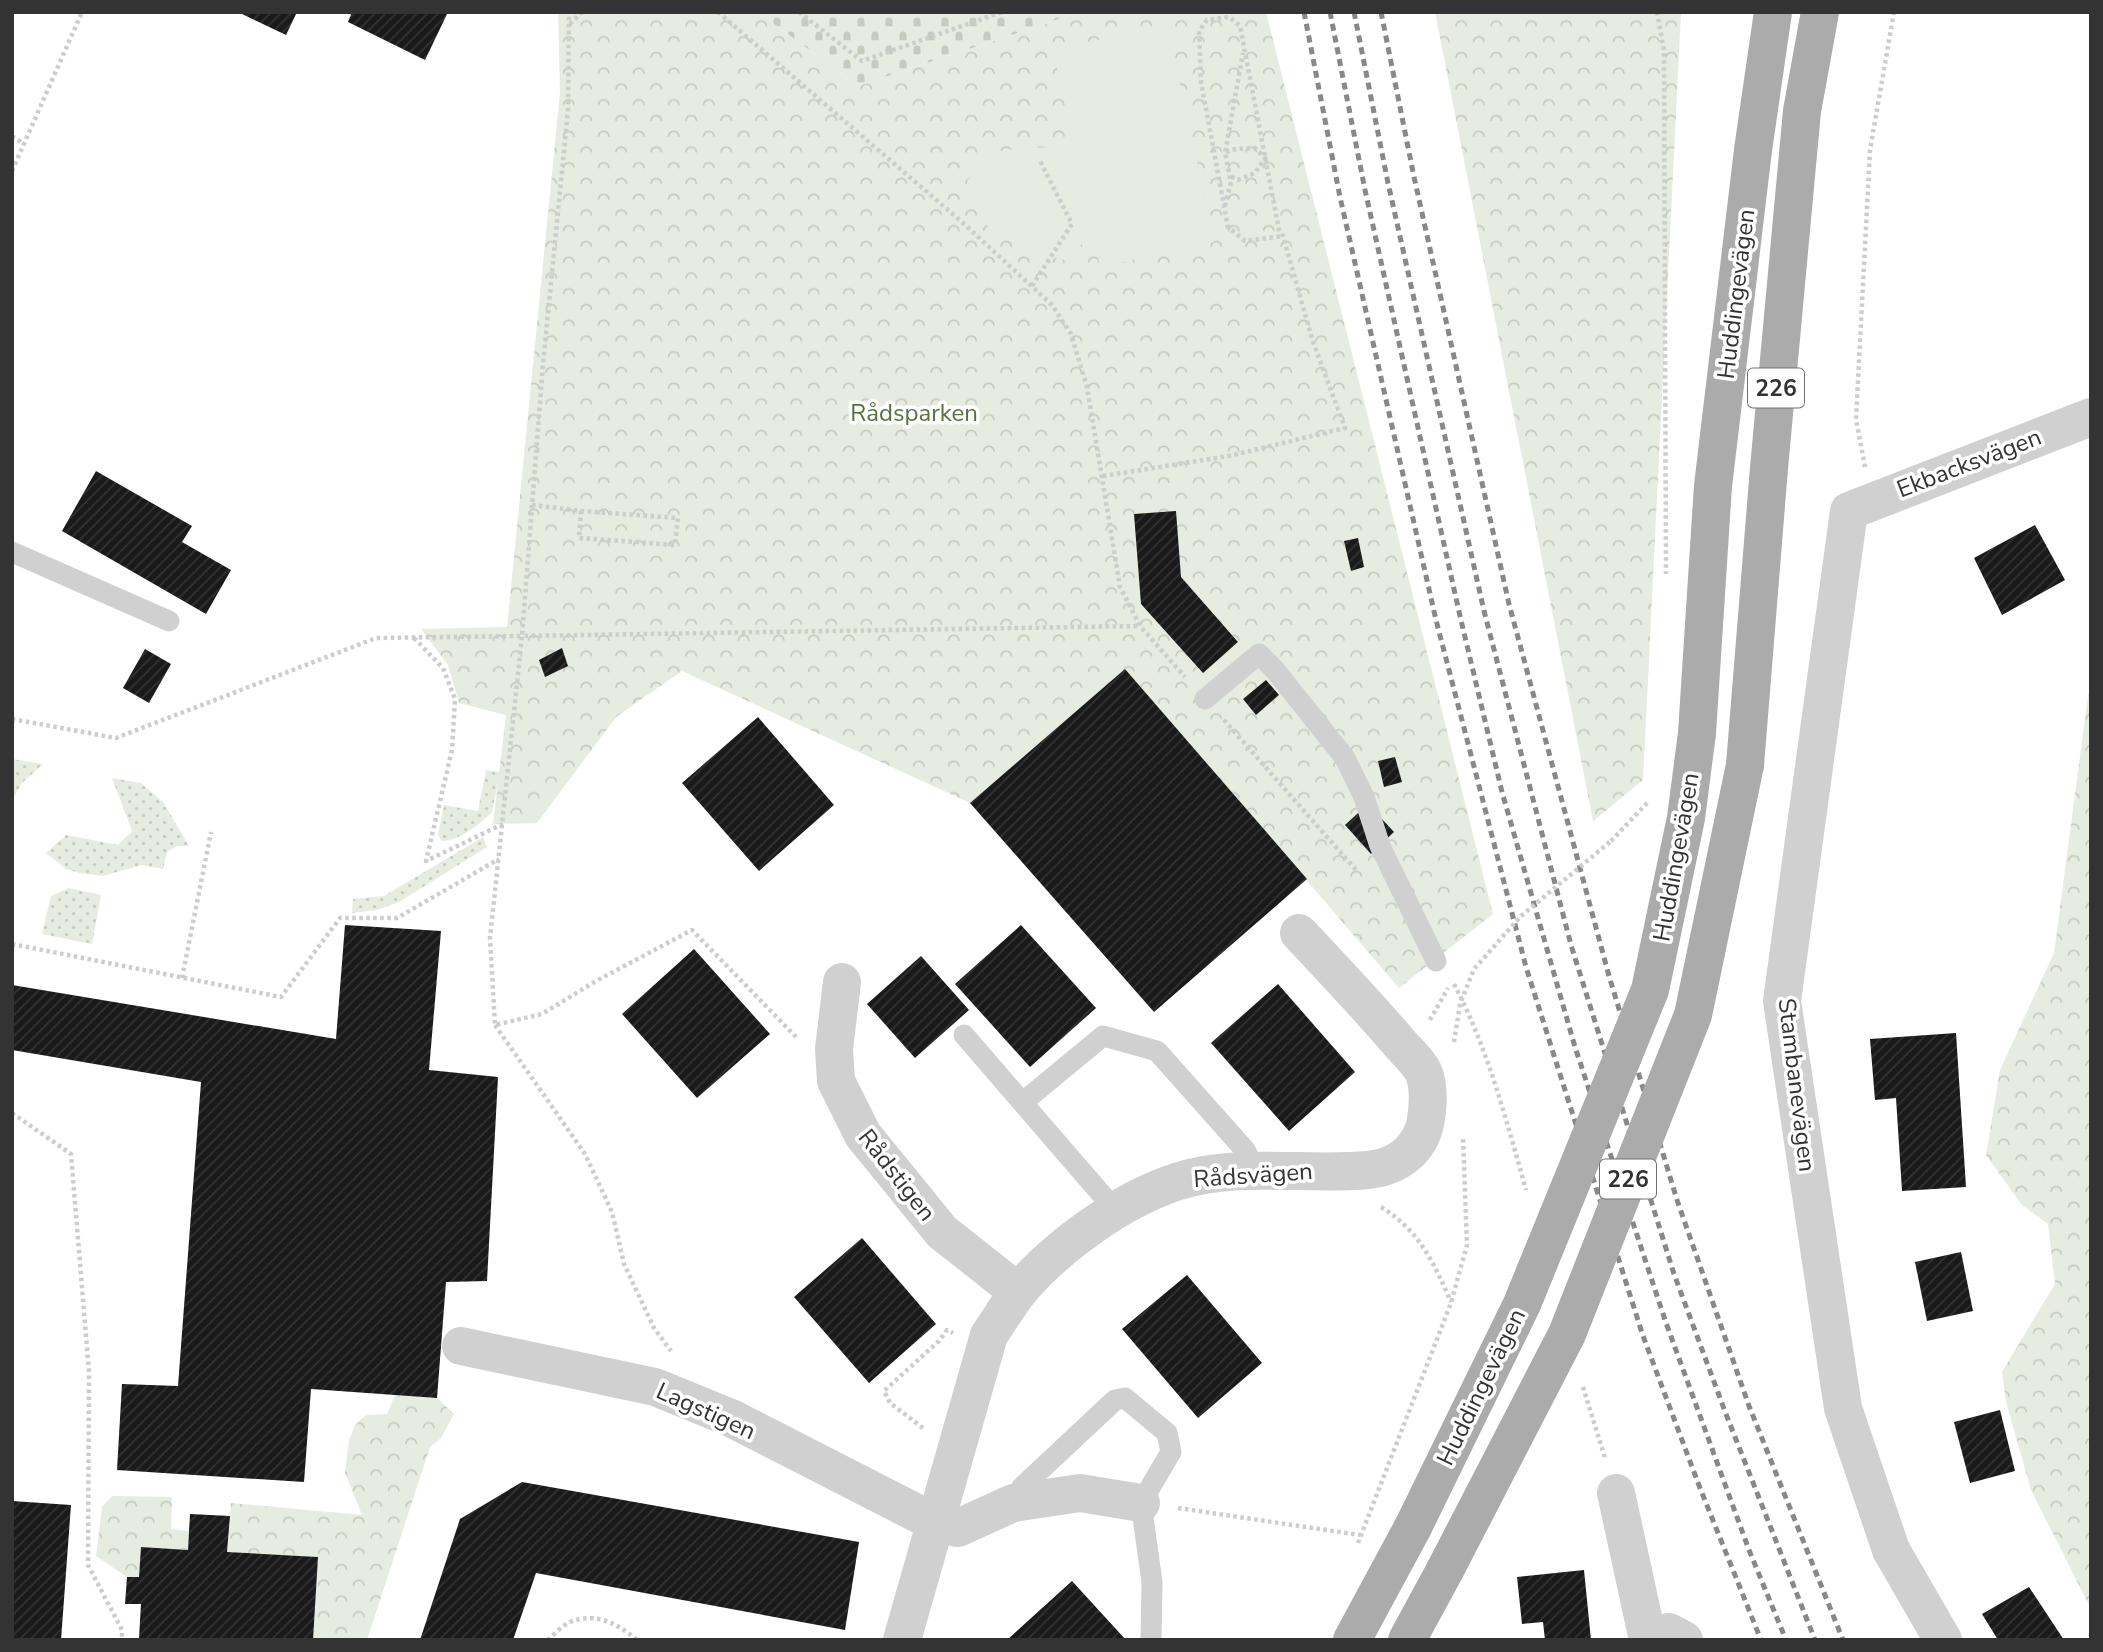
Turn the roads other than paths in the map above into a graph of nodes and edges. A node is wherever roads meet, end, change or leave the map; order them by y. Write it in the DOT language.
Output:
graph roads {
  1 [pos="1773,12"];
  2 [pos="1820,12"];
  3 [pos="2091,417"];
  4 [pos="1849,511"];
  5 [pos="12,552"];
  6 [pos="169,621"];
  7 [pos="1205,699"];
  8 [pos="1299,933"];
  9 [pos="1436,961"];
  10 [pos="842,982"];
  11 [pos="964,1035"];
  12 [pos="1023,1102"];
  13 [pos="1256,1170"];
  14 [pos="1116,1211"];
  15 [pos="1018,1292"];
  16 [pos="461,1346"];
  17 [pos="1616,1493"];
  18 [pos="1013,1503"];
  19 [pos="1141,1503"];
  20 [pos="934,1522"];
  21 [pos="902,1640"];
  22 [pos="1151,1640"];
  23 [pos="1352,1640"];
  24 [pos="1407,1640"];
  25 [pos="1649,1640"];
  26 [pos="1684,1640"];
  27 [pos="1943,1640"];
  1 -- 23 [label="main road, Huddingevägen / 226, bridge"];
  2 -- 24 [label="main road, Huddingevägen / 226, bridge"];
  3 -- 4 [label="street, Ekbacksvägen"];
  4 -- 27 [label="street, Stambanevägen"];
  5 -- 6 [label="lane"];
  7 -- 9 [label="lane"];
  8 -- 13 [label="street, Rådsvägen"];
  10 -- 15 [label="street, Rådstigen"];
  11 -- 12 [label="lane"];
  12 -- 13 [label="lane"];
  12 -- 14 [label="lane"];
  13 -- 14 [label="street, Rådsvägen"];
  14 -- 15 [label="street, Rådsvägen"];
  15 -- 20 [label="street, Rådsvägen"];
  16 -- 20 [label="street, Lagstigen"];
  17 -- 25 [label="street"];
  18 -- 19 [label="street"];
  18 -- 19 [label="lane"];
  18 -- 20 [label="street"];
  19 -- 22 [label="lane"];
  20 -- 21 [label="street, Rådsvägen"];
  25 -- 26 [label="street"];
}
